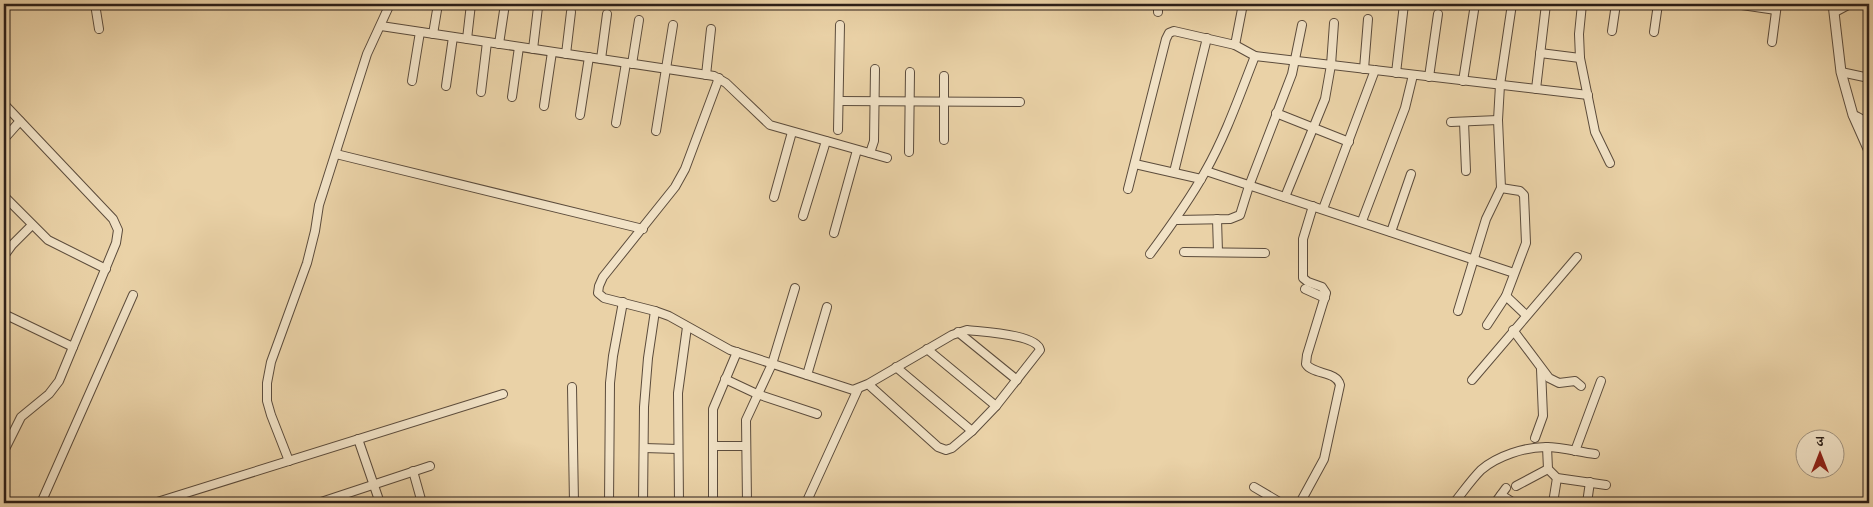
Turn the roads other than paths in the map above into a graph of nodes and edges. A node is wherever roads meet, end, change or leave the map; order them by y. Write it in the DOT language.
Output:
graph roads {
  1 [pos="95,4"];
  2 [pos="390,4"];
  3 [pos="438,4"];
  4 [pos="471,4"];
  5 [pos="505,4"];
  6 [pos="1243,4"];
  7 [pos="1404,4"];
  8 [pos="1475,4"];
  9 [pos="1512,4"];
  10 [pos="1546,4"];
  11 [pos="1582,4"];
  12 [pos="1616,4"];
  13 [pos="1658,4"];
  14 [pos="1737,4"];
  15 [pos="1850,4"];
  16 [pos="538,7"];
  17 [pos="1777,7"];
  18 [pos="1834,8"];
  19 [pos="571,12"];
  20 [pos="607,14"];
  21 [pos="1438,14"];
  22 [pos="1368,19"];
  23 [pos="638,20"];
  24 [pos="1334,23"];
  25 [pos="673,25"];
  26 [pos="840,25"];
  27 [pos="1302,25"];
  28 [pos="381,26"];
  29 [pos="100,29"];
  30 [pos="711,29"];
  31 [pos="1612,31"];
  32 [pos="420,32"];
  33 [pos="1654,32"];
  34 [pos="433,34"];
  35 [pos="453,37"];
  36 [pos="1207,38"];
  37 [pos="467,39"];
  38 [pos="486,42"];
  39 [pos="1772,42"];
  40 [pos="499,44"];
  41 [pos="1235,45"];
  42 [pos="519,47"];
  43 [pos="533,49"];
  44 [pos="552,52"];
  45 [pos="1540,53"];
  46 [pos="566,54"];
  47 [pos="1255,56"];
  48 [pos="589,57"];
  49 [pos="1580,58"];
  50 [pos="601,59"];
  51 [pos="1296,60"];
  52 [pos="629,63"];
  53 [pos="1331,65"];
  54 [pos="666,69"];
  55 [pos="875,69"];
  56 [pos="1364,69"];
  57 [pos="1375,70"];
  58 [pos="910,72"];
  59 [pos="1842,72"];
  60 [pos="1396,73"];
  61 [pos="706,75"];
  62 [pos="1413,75"];
  63 [pos="944,76"];
  64 [pos="1429,77"];
  65 [pos="719,78"];
  66 [pos="1869,78"];
  67 [pos="1463,80"];
  68 [pos="412,81"];
  69 [pos="1500,85"];
  70 [pos="446,86"];
  71 [pos="1536,89"];
  72 [pos="481,92"];
  73 [pos="1588,95"];
  74 [pos="512,97"];
  75 [pos="839,101"];
  76 [pos="874,101"];
  77 [pos="910,101"];
  78 [pos="944,102"];
  79 [pos="1020,102"];
  80 [pos="4,104"];
  81 [pos="544,106"];
  82 [pos="1276,113"];
  83 [pos="580,115"];
  84 [pos="1852,115"];
  85 [pos="1498,120"];
  86 [pos="20,121"];
  87 [pos="1450,122"];
  88 [pos="1464,122"];
  89 [pos="616,123"];
  90 [pos="1314,128"];
  91 [pos="838,130"];
  92 [pos="1869,130"];
  93 [pos="656,131"];
  94 [pos="792,132"];
  95 [pos="4,138"];
  96 [pos="944,140"];
  97 [pos="826,141"];
  98 [pos="1349,142"];
  99 [pos="857,150"];
  100 [pos="909,152"];
  101 [pos="1869,152"];
  102 [pos="870,153"];
  103 [pos="336,154"];
  104 [pos="887,158"];
  105 [pos="1610,163"];
  106 [pos="1135,164"];
  107 [pos="1206,171"];
  108 [pos="1466,171"];
  109 [pos="1174,172"];
  110 [pos="1412,174"];
  111 [pos="1201,179"];
  112 [pos="1249,186"];
  113 [pos="1501,188"];
  114 [pos="1128,189"];
  115 [pos="4,196"];
  116 [pos="774,197"];
  117 [pos="1285,197"];
  118 [pos="1313,206"];
  119 [pos="1323,209"];
  120 [pos="804,216"];
  121 [pos="1217,219"];
  122 [pos="1176,220"];
  123 [pos="1362,222"];
  124 [pos="32,225"];
  125 [pos="643,229"];
  126 [pos="1391,232"];
  127 [pos="834,233"];
  128 [pos="1184,252"];
  129 [pos="1218,252"];
  130 [pos="1265,253"];
  131 [pos="1150,254"];
  132 [pos="4,256"];
  133 [pos="1576,257"];
  134 [pos="1473,260"];
  135 [pos="106,269"];
  136 [pos="1514,273"];
  137 [pos="795,288"];
  138 [pos="1305,289"];
  139 [pos="133,295"];
  140 [pos="1506,296"];
  141 [pos="1325,298"];
  142 [pos="623,302"];
  143 [pos="827,307"];
  144 [pos="655,311"];
  145 [pos="1458,312"];
  146 [pos="4,314"];
  147 [pos="1526,315"];
  148 [pos="1487,326"];
  149 [pos="687,327"];
  150 [pos="1513,330"];
  151 [pos="958,332"];
  152 [pos="74,347"];
  153 [pos="927,349"];
  154 [pos="737,352"];
  155 [pos="772,364"];
  156 [pos="896,367"];
  157 [pos="1541,369"];
  158 [pos="807,375"];
  159 [pos="725,379"];
  160 [pos="1017,380"];
  161 [pos="1472,380"];
  162 [pos="1601,382"];
  163 [pos="868,384"];
  164 [pos="1581,386"];
  165 [pos="572,387"];
  166 [pos="858,390"];
  167 [pos="503,394"];
  168 [pos="758,394"];
  169 [pos="996,406"];
  170 [pos="817,414"];
  171 [pos="972,431"];
  172 [pos="1535,438"];
  173 [pos="358,439"];
  174 [pos="713,446"];
  175 [pos="746,446"];
  176 [pos="1547,447"];
  177 [pos="644,448"];
  178 [pos="678,449"];
  179 [pos="4,451"];
  180 [pos="1575,451"];
  181 [pos="1596,454"];
  182 [pos="289,461"];
  183 [pos="430,466"];
  184 [pos="1548,469"];
  185 [pos="413,472"];
  186 [pos="1557,478"];
  187 [pos="1590,482"];
  188 [pos="374,484"];
  189 [pos="1606,485"];
  190 [pos="1516,486"];
  191 [pos="1254,487"];
  192 [pos="339,500"];
  193 [pos="321,502"];
  194 [pos="41,503"];
  195 [pos="154,503"];
  196 [pos="380,503"];
  197 [pos="422,503"];
  198 [pos="574,503"];
  199 [pos="609,503"];
  200 [pos="643,503"];
  201 [pos="679,503"];
  202 [pos="713,503"];
  203 [pos="747,503"];
  204 [pos="806,503"];
  205 [pos="1281,503"];
  206 [pos="1300,503"];
  207 [pos="1454,503"];
  208 [pos="1495,503"];
  209 [pos="1514,503"];
  210 [pos="1553,503"];
  211 [pos="1587,503"];
  1 -- 29 [label="street"];
  2 -- 28 [label="street"];
  3 -- 34 [label="street"];
  4 -- 37 [label="street"];
  5 -- 40 [label="street"];
  6 -- 41 [label="street"];
  7 -- 60 [label="street"];
  8 -- 67 [label="street"];
  9 -- 69 [label="street"];
  10 -- 45 [label="street"];
  11 -- 49 [label="street"];
  12 -- 31 [label="street"];
  13 -- 33 [label="street"];
  14 -- 17 [label="street"];
  15 -- 18 [label="street"];
  16 -- 43 [label="street"];
  17 -- 39 [label="street"];
  18 -- 59 [label="street"];
  19 -- 46 [label="street"];
  20 -- 50 [label="street"];
  21 -- 64 [label="street"];
  22 -- 56 [label="street"];
  23 -- 52 [label="street"];
  24 -- 53 [label="street"];
  25 -- 54 [label="street"];
  26 -- 75 [label="street"];
  27 -- 51 [label="street"];
  28 -- 32 [label="street"];
  28 -- 103 [label="street"];
  30 -- 61 [label="street"];
  32 -- 34 [label="street"];
  32 -- 68 [label="street"];
  34 -- 35 [label="street"];
  35 -- 37 [label="street"];
  35 -- 70 [label="street"];
  36 -- 41 [label="street"];
  36 -- 106 [label="street"];
  36 -- 109 [label="street"];
  37 -- 38 [label="street"];
  38 -- 40 [label="street"];
  38 -- 72 [label="street"];
  40 -- 42 [label="street"];
  41 -- 47 [label="street"];
  42 -- 43 [label="street"];
  42 -- 74 [label="street"];
  43 -- 44 [label="street"];
  44 -- 46 [label="street"];
  44 -- 81 [label="street"];
  45 -- 49 [label="street"];
  45 -- 71 [label="street"];
  46 -- 48 [label="street"];
  47 -- 51 [label="street"];
  47 -- 107 [label="street"];
  48 -- 50 [label="street"];
  48 -- 83 [label="street"];
  49 -- 73 [label="street"];
  50 -- 52 [label="street"];
  51 -- 53 [label="street"];
  51 -- 82 [label="street"];
  52 -- 54 [label="street"];
  52 -- 89 [label="street"];
  53 -- 56 [label="street"];
  53 -- 90 [label="street"];
  54 -- 61 [label="street"];
  54 -- 93 [label="street"];
  55 -- 76 [label="street"];
  56 -- 57 [label="street"];
  57 -- 60 [label="street"];
  57 -- 98 [label="street"];
  58 -- 77 [label="street"];
  59 -- 66 [label="street"];
  59 -- 84 [label="street"];
  60 -- 62 [label="street"];
  61 -- 65 [label="street"];
  62 -- 64 [label="street"];
  62 -- 123 [label="street"];
  63 -- 78 [label="street"];
  64 -- 67 [label="street"];
  65 -- 94 [label="street"];
  65 -- 125 [label="street"];
  67 -- 69 [label="street"];
  69 -- 71 [label="street"];
  69 -- 85 [label="street"];
  71 -- 73 [label="street"];
  73 -- 105 [label="street"];
  75 -- 76 [label="street"];
  75 -- 91 [label="street"];
  76 -- 77 [label="street"];
  76 -- 102 [label="street"];
  77 -- 78 [label="street"];
  77 -- 100 [label="street"];
  78 -- 79 [label="street"];
  78 -- 96 [label="street"];
  80 -- 86 [label="street"];
  82 -- 90 [label="street"];
  82 -- 112 [label="street"];
  84 -- 92 [label="street"];
  84 -- 101 [label="street"];
  85 -- 88 [label="street"];
  85 -- 113 [label="street"];
  86 -- 95 [label="street"];
  86 -- 135 [label="street"];
  87 -- 88 [label="street"];
  88 -- 108 [label="street"];
  90 -- 98 [label="street"];
  90 -- 117 [label="street"];
  94 -- 97 [label="street"];
  94 -- 116 [label="street"];
  97 -- 99 [label="street"];
  97 -- 120 [label="street"];
  98 -- 119 [label="street"];
  99 -- 102 [label="street"];
  99 -- 127 [label="street"];
  102 -- 104 [label="street"];
  103 -- 125 [label="street"];
  103 -- 182 [label="street"];
  106 -- 109 [label="street"];
  106 -- 114 [label="street"];
  107 -- 111 [label="street"];
  107 -- 112 [label="street"];
  109 -- 111 [label="street"];
  110 -- 126 [label="street"];
  111 -- 122 [label="street"];
  112 -- 117 [label="street"];
  112 -- 121 [label="street"];
  113 -- 134 [label="street"];
  113 -- 136 [label="street"];
  115 -- 124 [label="street"];
  117 -- 118 [label="street"];
  118 -- 119 [label="street"];
  118 -- 141 [label="street"];
  119 -- 123 [label="street"];
  121 -- 122 [label="street"];
  121 -- 129 [label="street"];
  122 -- 131 [label="street"];
  123 -- 126 [label="street"];
  124 -- 132 [label="street"];
  124 -- 135 [label="street"];
  125 -- 142 [label="street"];
  126 -- 134 [label="street"];
  128 -- 129 [label="street"];
  129 -- 130 [label="street"];
  133 -- 147 [label="street"];
  134 -- 136 [label="street"];
  134 -- 145 [label="street"];
  135 -- 152 [label="street"];
  136 -- 140 [label="street"];
  137 -- 155 [label="street"];
  138 -- 141 [label="street"];
  139 -- 194 [label="street"];
  140 -- 147 [label="street"];
  140 -- 148 [label="street"];
  141 -- 206 [label="street"];
  142 -- 144 [label="street"];
  142 -- 199 [label="street"];
  143 -- 158 [label="street"];
  144 -- 149 [label="street"];
  144 -- 177 [label="street"];
  146 -- 152 [label="street"];
  147 -- 150 [label="street"];
  149 -- 154 [label="street"];
  149 -- 178 [label="street"];
  150 -- 157 [label="street"];
  150 -- 161 [label="street"];
  151 -- 153 [label="street"];
  151 -- 160 [label="street"];
  151 -- 160 [label="street"];
  152 -- 179 [label="street"];
  153 -- 156 [label="street"];
  153 -- 169 [label="street"];
  154 -- 155 [label="street"];
  154 -- 159 [label="street"];
  155 -- 158 [label="street"];
  155 -- 168 [label="street"];
  156 -- 163 [label="street"];
  156 -- 171 [label="street"];
  157 -- 164 [label="street"];
  157 -- 172 [label="street"];
  158 -- 166 [label="street"];
  159 -- 168 [label="street"];
  159 -- 174 [label="street"];
  160 -- 169 [label="street"];
  162 -- 180 [label="street"];
  163 -- 166 [label="street"];
  163 -- 171 [label="street"];
  165 -- 198 [label="street"];
  166 -- 204 [label="street"];
  167 -- 173 [label="street"];
  168 -- 170 [label="street"];
  168 -- 175 [label="street"];
  169 -- 171 [label="street"];
  173 -- 182 [label="street"];
  173 -- 188 [label="street"];
  174 -- 175 [label="street"];
  174 -- 202 [label="street"];
  175 -- 203 [label="street"];
  176 -- 180 [label="street"];
  176 -- 184 [label="street"];
  176 -- 207 [label="street"];
  177 -- 178 [label="street"];
  177 -- 200 [label="street"];
  178 -- 201 [label="street"];
  180 -- 181 [label="street"];
  182 -- 195 [label="street"];
  183 -- 185 [label="street"];
  184 -- 186 [label="street"];
  184 -- 190 [label="street"];
  185 -- 188 [label="street"];
  185 -- 197 [label="street"];
  186 -- 187 [label="street"];
  186 -- 210 [label="street"];
  187 -- 189 [label="street"];
  187 -- 211 [label="street"];
  188 -- 192 [label="street"];
  188 -- 196 [label="street"];
  191 -- 205 [label="street"];
  192 -- 193 [label="street"];
  208 -- 209 [label="street"];
}
